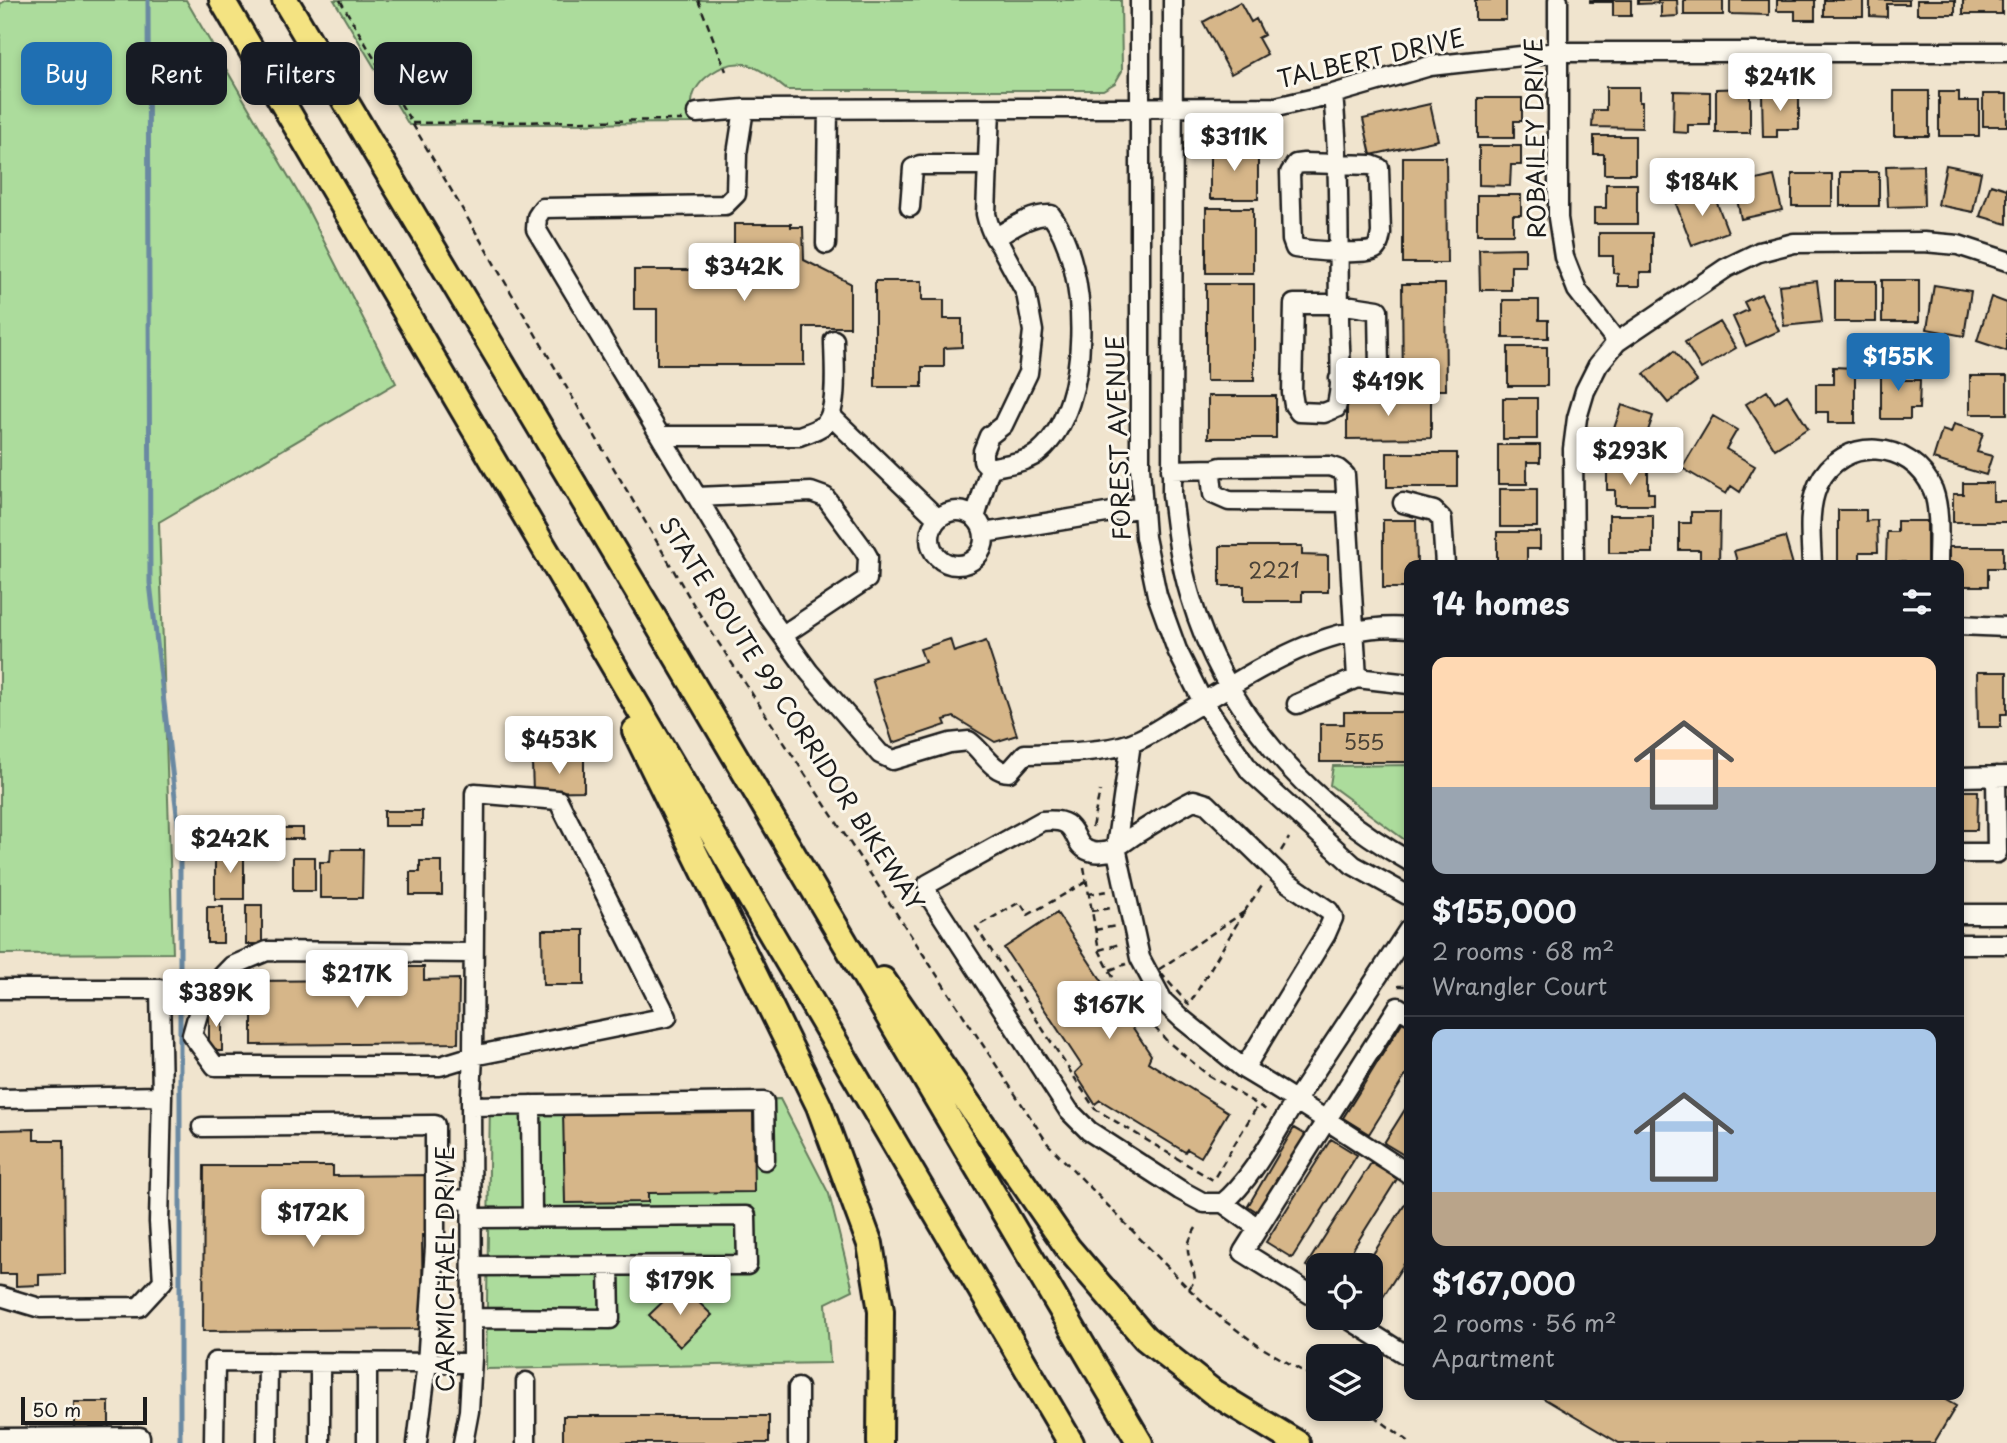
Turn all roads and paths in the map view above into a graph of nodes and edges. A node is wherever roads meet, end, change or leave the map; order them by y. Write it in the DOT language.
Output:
graph roads {
  1 [pos="222,0"];
  2 [pos="285,0"];
  3 [pos="340,0"];
  4 [pos="698,0"];
  5 [pos="1140,0"];
  6 [pos="1173,0"];
  7 [pos="1558,0"];
  8 [pos="1558,52"];
  9 [pos="2007,52"];
  10 [pos="726,71"];
  11 [pos="1333,94"];
  12 [pos="1173,108"];
  13 [pos="744,109"];
  14 [pos="828,109"];
  15 [pos="990,109"];
  16 [pos="1141,109"];
  17 [pos="697,113"];
  18 [pos="412,123"];
  19 [pos="988,164"];
  20 [pos="1338,164"];
  21 [pos="910,207"];
  22 [pos="995,238"];
  23 [pos="826,244"];
  24 [pos="1338,251"];
  25 [pos="2007,261"];
  26 [pos="1339,304"];
  27 [pos="834,340"];
  28 [pos="1617,342"];
  29 [pos="1339,379"];
  30 [pos="831,416"];
  31 [pos="661,436"];
  32 [pos="990,468"];
  33 [pos="1215,469"];
  34 [pos="1171,470"];
  35 [pos="697,497"];
  36 [pos="1346,502"];
  37 [pos="1403,503"];
  38 [pos="1143,507"];
  39 [pos="938,519"];
  40 [pos="980,526"];
  41 [pos="1445,560"];
  42 [pos="1574,560"];
  43 [pos="1812,560"];
  44 [pos="1938,560"];
  45 [pos="1964,625"];
  46 [pos="2007,627"];
  47 [pos="1404,628"];
  48 [pos="1354,630"];
  49 [pos="783,635"];
  50 [pos="618,674"];
  51 [pos="1357,678"];
  52 [pos="1404,683"];
  53 [pos="1230,687"];
  54 [pos="1203,702"];
  55 [pos="1297,704"];
  56 [pos="1131,743"];
  57 [pos="2001,776"];
  58 [pos="1964,777"];
  59 [pos="1100,791"];
  60 [pos="1090,837"];
  61 [pos="1289,838"];
  62 [pos="1116,847"];
  63 [pos="1964,853"];
  64 [pos="1404,858"];
  65 [pos="1276,860"];
  66 [pos="1084,867"];
  67 [pos="802,870"];
  68 [pos="1086,882"];
  69 [pos="1264,883"];
  70 [pos="1109,891"];
  71 [pos="1088,894"];
  72 [pos="1404,894"];
  73 [pos="1111,908"];
  74 [pos="1091,911"];
  75 [pos="1244,912"];
  76 [pos="1964,914"];
  77 [pos="2007,914"];
  78 [pos="1116,926"];
  79 [pos="1095,930"];
  80 [pos="1404,937"];
  81 [pos="1120,944"];
  82 [pos="1964,944"];
  83 [pos="2007,944"];
  84 [pos="1099,950"];
  85 [pos="473,953"];
  86 [pos="1127,963"];
  87 [pos="1110,970"];
  88 [pos="1158,970"];
  89 [pos="1137,982"];
  90 [pos="1398,986"];
  91 [pos="1404,986"];
  92 [pos="0,989"];
  93 [pos="1122,992"];
  94 [pos="1189,1005"];
  95 [pos="1404,1011"];
  96 [pos="473,1056"];
  97 [pos="1244,1069"];
  98 [pos="162,1096"];
  99 [pos="0,1098"];
  100 [pos="1296,1100"];
  101 [pos="471,1101"];
  102 [pos="531,1105"];
  103 [pos="1258,1105"];
  104 [pos="1268,1111"];
  105 [pos="1327,1120"];
  106 [pos="202,1127"];
  107 [pos="765,1160"];
  108 [pos="1404,1171"];
  109 [pos="472,1199"];
  110 [pos="435,1200"];
  111 [pos="1223,1203"];
  112 [pos="532,1217"];
  113 [pos="472,1218"];
  114 [pos="1196,1228"];
  115 [pos="1258,1228"];
  116 [pos="472,1266"];
  117 [pos="610,1266"];
  118 [pos="1189,1289"];
  119 [pos="1306,1291"];
  120 [pos="0,1296"];
  121 [pos="472,1318"];
  122 [pos="1366,1330"];
  123 [pos="1404,1354"];
  124 [pos="268,1362"];
  125 [pos="320,1363"];
  126 [pos="367,1363"];
  127 [pos="427,1363"];
  128 [pos="471,1363"];
  129 [pos="1306,1373"];
  130 [pos="526,1382"];
  131 [pos="798,1388"];
  132 [pos="1381,1421"];
  133 [pos="0,1438"];
  134 [pos="140,1443"];
  135 [pos="214,1443"];
  136 [pos="267,1443"];
  137 [pos="320,1443"];
  138 [pos="367,1443"];
  139 [pos="416,1443"];
  140 [pos="463,1443"];
  141 [pos="526,1443"];
  142 [pos="798,1443"];
  143 [pos="880,1443"];
  144 [pos="1071,1443"];
  145 [pos="1139,1443"];
  146 [pos="1297,1443"];
  147 [pos="1411,1443"];
  1 -- 50 [label="highway"];
  2 -- 67 [label="highway"];
  3 -- 18 [label="path, STATE ROUTE 99 CORRIDOR BIKEWAY"];
  4 -- 10 [label="path"];
  5 -- 16 [label="street, FOREST AVENUE"];
  6 -- 12 [label="street, FOREST AVENUE"];
  7 -- 8 [label="street, ROBAILEY DRIVE"];
  8 -- 9 [label="street, TALBERT DRIVE"];
  8 -- 11 [label="street, TALBERT DRIVE"];
  8 -- 28 [label="street, ROBAILEY DRIVE"];
  11 -- 12 [label="street, TALBERT DRIVE"];
  11 -- 20 [label="street"];
  12 -- 16 [label="street, TALBERT DRIVE"];
  12 -- 34 [label="street, FOREST AVENUE"];
  13 -- 14 [label="street, TALBERT DRIVE"];
  13 -- 17 [label="street, TALBERT DRIVE"];
  13 -- 31 [label="street"];
  14 -- 15 [label="street, TALBERT DRIVE"];
  14 -- 23 [label="street"];
  15 -- 16 [label="street, TALBERT DRIVE"];
  15 -- 19 [label="street"];
  16 -- 38 [label="street, FOREST AVENUE"];
  17 -- 18 [label="path"];
  18 -- 118 [label="path, STATE ROUTE 99 CORRIDOR BIKEWAY"];
  19 -- 21 [label="street"];
  19 -- 22 [label="street"];
  20 -- 24 [label="street"];
  20 -- 24 [label="street"];
  20 -- 24 [label="street"];
  22 -- 32 [label="street"];
  22 -- 32 [label="street"];
  24 -- 26 [label="street"];
  25 -- 28 [label="street"];
  26 -- 29 [label="street"];
  26 -- 29 [label="street"];
  26 -- 29 [label="street"];
  27 -- 30 [label="street"];
  28 -- 42 [label="street"];
  30 -- 31 [label="street"];
  30 -- 39 [label="street"];
  31 -- 35 [label="street"];
  32 -- 40 [label="street"];
  33 -- 34 [label="street"];
  33 -- 36 [label="street"];
  33 -- 36 [label="street"];
  34 -- 53 [label="street, FOREST AVENUE"];
  35 -- 49 [label="street"];
  35 -- 49 [label="street"];
  36 -- 48 [label="street"];
  37 -- 41 [label="street"];
  38 -- 40 [label="street"];
  38 -- 54 [label="street, FOREST AVENUE"];
  39 -- 40 [label="street"];
  39 -- 40 [label="street"];
  43 -- 44 [label="street"];
  45 -- 46 [label="street"];
  47 -- 48 [label="street"];
  48 -- 51 [label="street"];
  48 -- 53 [label="street"];
  49 -- 56 [label="street"];
  50 -- 143 [label="highway"];
  50 -- 144 [label="highway"];
  51 -- 52 [label="street"];
  51 -- 55 [label="street"];
  53 -- 54 [label="street"];
  53 -- 64 [label="street, FOREST AVENUE"];
  54 -- 56 [label="street"];
  54 -- 72 [label="street, FOREST AVENUE"];
  56 -- 62 [label="street"];
  57 -- 58 [label="street"];
  57 -- 63 [label="street"];
  59 -- 60 [label="path"];
  61 -- 65 [label="path"];
  62 -- 97 [label="street"];
  62 -- 97 [label="street"];
  62 -- 111 [label="street"];
  66 -- 68 [label="path"];
  67 -- 145 [label="highway"];
  67 -- 146 [label="highway"];
  68 -- 71 [label="path"];
  68 -- 103 [label="path"];
  69 -- 75 [label="path"];
  70 -- 71 [label="path"];
  71 -- 74 [label="path"];
  73 -- 74 [label="path"];
  74 -- 79 [label="path"];
  75 -- 88 [label="path"];
  75 -- 94 [label="path"];
  76 -- 77 [label="street"];
  78 -- 79 [label="path"];
  79 -- 84 [label="path"];
  80 -- 100 [label="street"];
  81 -- 84 [label="path"];
  82 -- 83 [label="street"];
  84 -- 87 [label="path"];
  85 -- 96 [label="street, CARMICHAEL DRIVE"];
  85 -- 96 [label="street"];
  85 -- 96 [label="street, CARMICHAEL DRIVE"];
  86 -- 87 [label="path"];
  87 -- 93 [label="path"];
  89 -- 93 [label="path"];
  90 -- 91 [label="path"];
  92 -- 98 [label="street"];
  93 -- 103 [label="path"];
  95 -- 105 [label="street"];
  96 -- 101 [label="street, CARMICHAEL DRIVE"];
  97 -- 100 [label="street"];
  98 -- 99 [label="street"];
  98 -- 120 [label="street"];
  100 -- 105 [label="street"];
  100 -- 111 [label="street"];
  101 -- 102 [label="street"];
  101 -- 109 [label="street, CARMICHAEL DRIVE"];
  102 -- 107 [label="street"];
  102 -- 112 [label="street"];
  103 -- 104 [label="path"];
  105 -- 108 [label="street"];
  105 -- 115 [label="street"];
  106 -- 110 [label="street"];
  109 -- 110 [label="street"];
  109 -- 113 [label="street, CARMICHAEL DRIVE"];
  110 -- 127 [label="street"];
  111 -- 115 [label="street"];
  112 -- 113 [label="street"];
  112 -- 117 [label="street"];
  113 -- 116 [label="street, CARMICHAEL DRIVE"];
  114 -- 118 [label="path"];
  115 -- 119 [label="street"];
  116 -- 117 [label="street"];
  116 -- 121 [label="street, CARMICHAEL DRIVE"];
  117 -- 121 [label="street"];
  118 -- 129 [label="path, STATE ROUTE 99 CORRIDOR BIKEWAY"];
  121 -- 128 [label="street, CARMICHAEL DRIVE"];
  122 -- 123 [label="street"];
  124 -- 125 [label="street"];
  124 -- 135 [label="street"];
  124 -- 136 [label="street"];
  125 -- 126 [label="street"];
  125 -- 137 [label="street"];
  126 -- 127 [label="street"];
  126 -- 138 [label="street"];
  127 -- 128 [label="street"];
  127 -- 139 [label="street"];
  128 -- 140 [label="street, CARMICHAEL DRIVE"];
  130 -- 141 [label="street"];
  131 -- 142 [label="street"];
  132 -- 147 [label="path"];
  133 -- 134 [label="street"];
}
